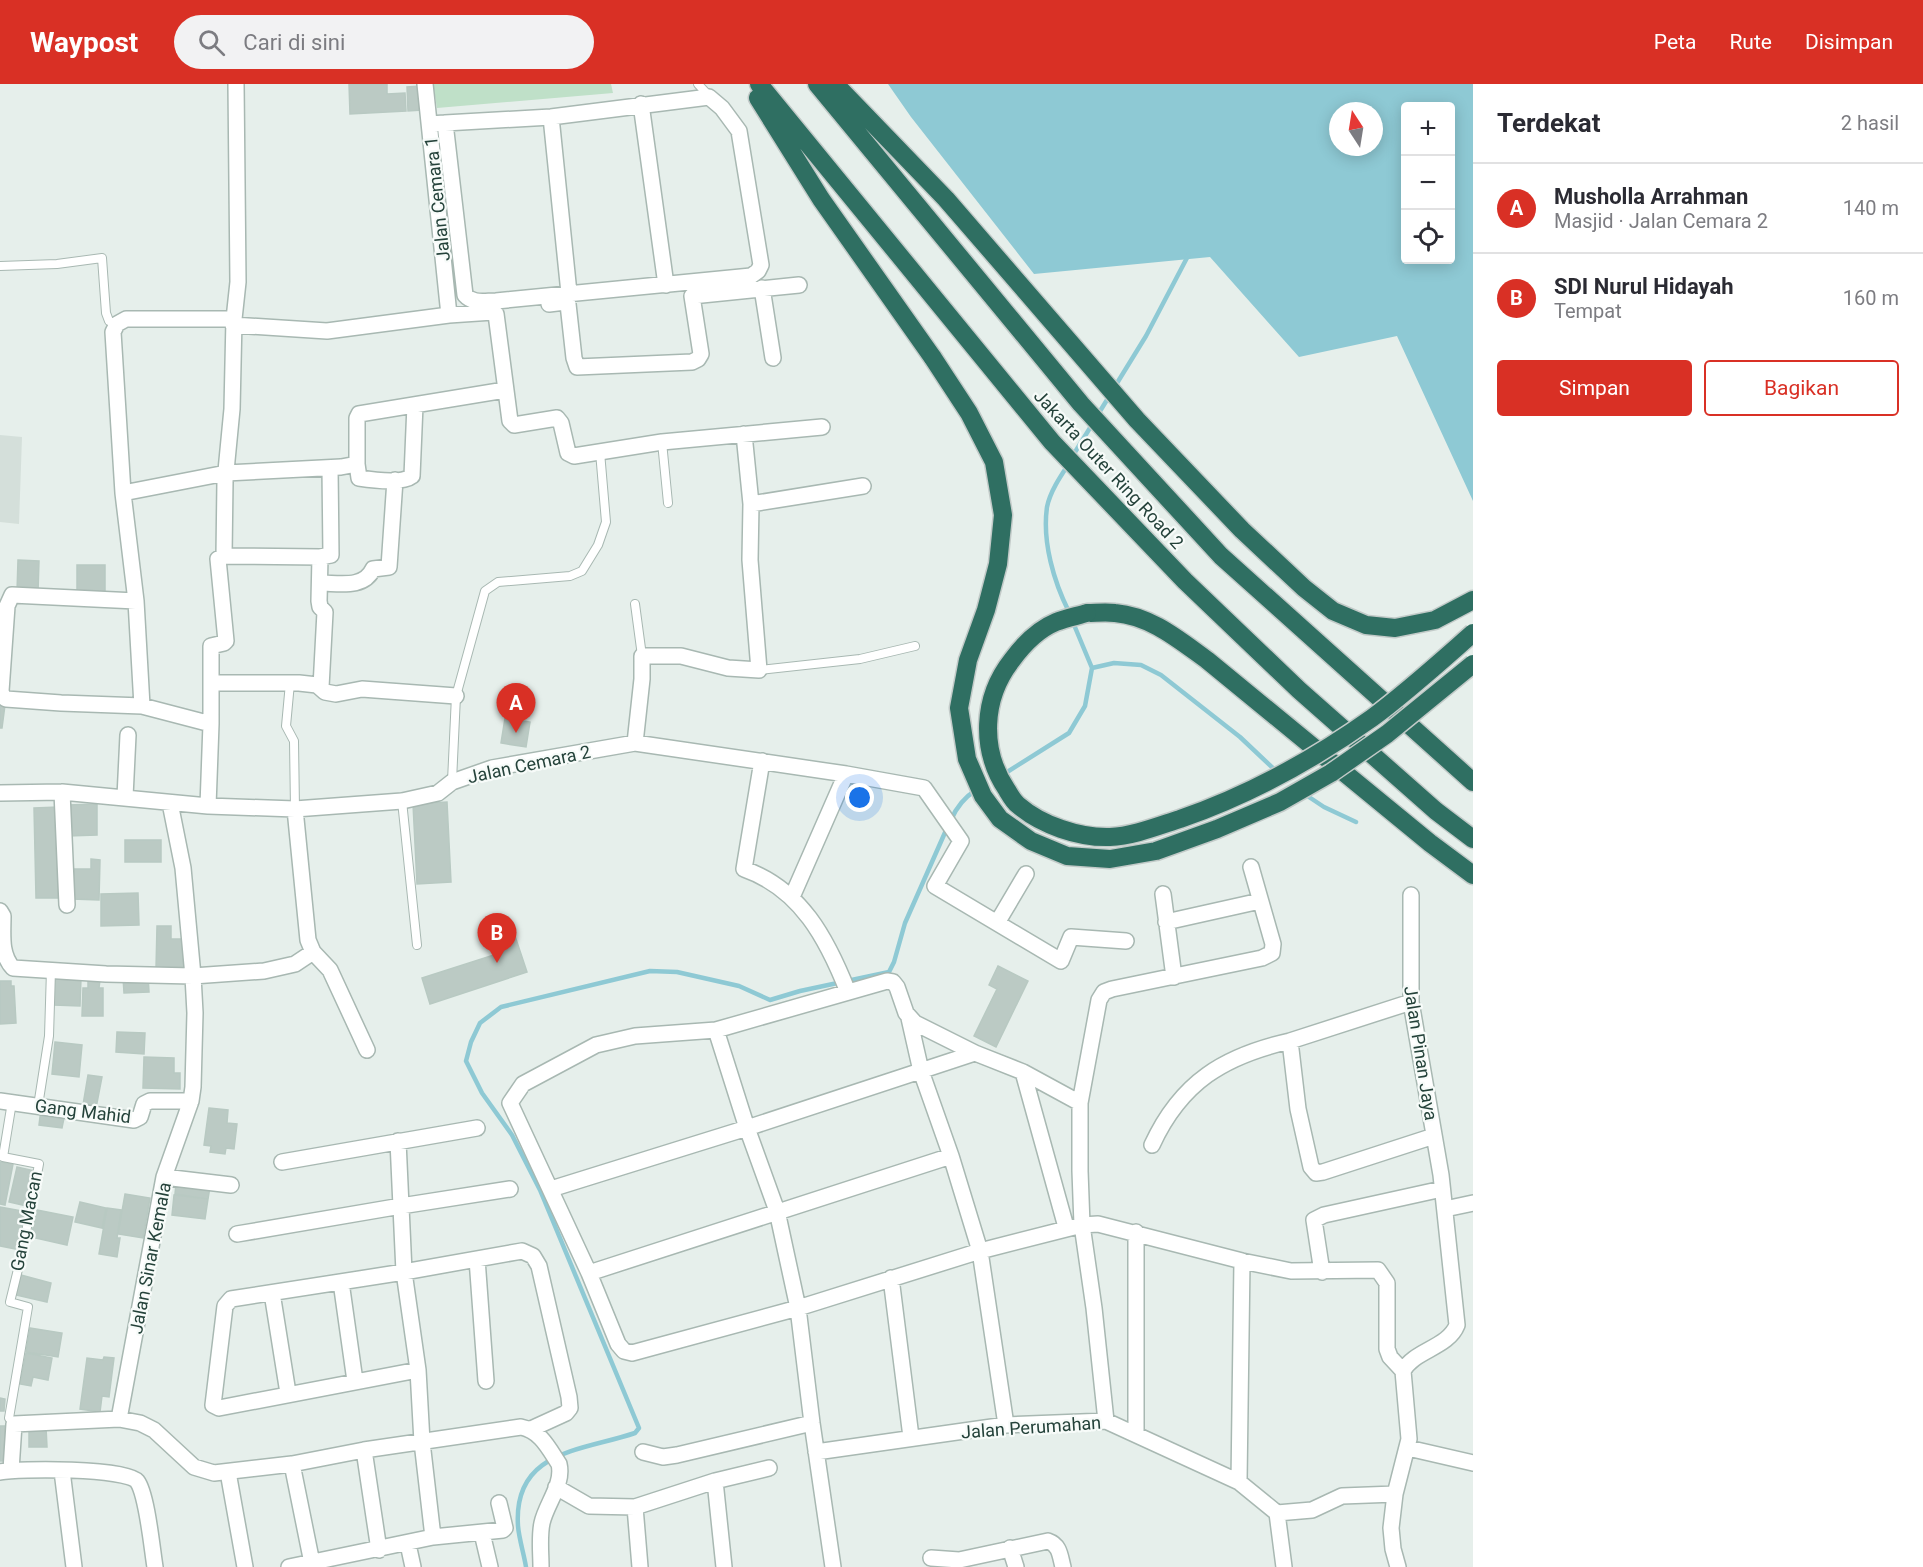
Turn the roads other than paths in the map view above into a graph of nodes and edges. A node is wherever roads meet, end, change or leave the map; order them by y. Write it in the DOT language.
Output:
graph roads {
  1 [pos="236,84"];
  2 [pos="425,84"];
  3 [pos="698,84"];
  4 [pos="749,84"];
  5 [pos="759,84"];
  6 [pos="818,84"];
  7 [pos="835,84"];
  8 [pos="709,97"];
  9 [pos="641,104"];
  10 [pos="551,117"];
  11 [pos="438,124"];
  12 [pos="0,266"];
  13 [pos="666,285"];
  14 [pos="799,285"];
  15 [pos="762,288"];
  16 [pos="569,293"];
  17 [pos="493,312"];
  18 [pos="449,315"];
  19 [pos="233,322"];
  20 [pos="117,324"];
  21 [pos="772,358"];
  22 [pos="505,390"];
  23 [pos="415,405"];
  24 [pos="822,427"];
  25 [pos="744,434"];
  26 [pos="662,442"];
  27 [pos="600,452"];
  28 [pos="357,464"];
  29 [pos="330,468"];
  30 [pos="226,473"];
  31 [pos="395,480"];
  32 [pos="863,486"];
  33 [pos="123,493"];
  34 [pos="668,503"];
  35 [pos="751,504"];
  36 [pos="224,556"];
  37 [pos="320,557"];
  38 [pos="320,583"];
  39 [pos="1473,600"];
  40 [pos="136,601"];
  41 [pos="635,604"];
  42 [pos="1473,633"];
  43 [pos="915,646"];
  44 [pos="642,656"];
  45 [pos="1473,664"];
  46 [pos="759,670"];
  47 [pos="212,682"];
  48 [pos="290,683"];
  49 [pos="321,687"];
  50 [pos="456,696"];
  51 [pos="142,706"];
  52 [pos="211,724"];
  53 [pos="128,735"];
  54 [pos="635,742"];
  55 [pos="762,762"];
  56 [pos="846,774"];
  57 [pos="452,782"];
  58 [pos="1473,782"];
  59 [pos="62,792"];
  60 [pos="0,793"];
  61 [pos="125,797"];
  62 [pos="402,801"];
  63 [pos="170,802"];
  64 [pos="208,806"];
  65 [pos="295,809"];
  66 [pos="1473,839"];
  67 [pos="1251,867"];
  68 [pos="1026,874"];
  69 [pos="1473,875"];
  70 [pos="1162,894"];
  71 [pos="1411,896"];
  72 [pos="792,897"];
  73 [pos="1260,901"];
  74 [pos="67,904"];
  75 [pos="0,911"];
  76 [pos="1166,922"];
  77 [pos="997,923"];
  78 [pos="1125,941"];
  79 [pos="417,945"];
  80 [pos="313,952"];
  81 [pos="51,970"];
  82 [pos="193,976"];
  83 [pos="1174,978"];
  84 [pos="848,992"];
  85 [pos="1411,1002"];
  86 [pos="909,1018"];
  87 [pos="716,1030"];
  88 [pos="1290,1041"];
  89 [pos="367,1050"];
  90 [pos="975,1053"];
  91 [pos="921,1071"];
  92 [pos="1023,1072"];
  93 [pos="191,1101"];
  94 [pos="6,1102"];
  95 [pos="1080,1104"];
  96 [pos="38,1106"];
  97 [pos="477,1128"];
  98 [pos="747,1128"];
  99 [pos="1434,1136"];
  100 [pos="398,1141"];
  101 [pos="1152,1145"];
  102 [pos="951,1156"];
  103 [pos="1,1157"];
  104 [pos="282,1162"];
  105 [pos="164,1177"];
  106 [pos="231,1185"];
  107 [pos="510,1189"];
  108 [pos="551,1189"];
  109 [pos="1442,1190"];
  110 [pos="1473,1203"];
  111 [pos="401,1206"];
  112 [pos="1445,1209"];
  113 [pos="777,1211"];
  114 [pos="1082,1225"];
  115 [pos="1066,1227"];
  116 [pos="1136,1232"];
  117 [pos="237,1234"];
  118 [pos="980,1251"];
  119 [pos="477,1259"];
  120 [pos="1242,1261"];
  121 [pos="404,1272"];
  122 [pos="1322,1272"];
  123 [pos="589,1273"];
  124 [pos="891,1278"];
  125 [pos="341,1282"];
  126 [pos="272,1293"];
  127 [pos="798,1308"];
  128 [pos="418,1370"];
  129 [pos="1403,1371"];
  130 [pos="486,1381"];
  131 [pos="356,1382"];
  132 [pos="288,1393"];
  133 [pos="119,1419"];
  134 [pos="1106,1421"];
  135 [pos="812,1423"];
  136 [pos="14,1424"];
  137 [pos="1006,1425"];
  138 [pos="531,1429"];
  139 [pos="1136,1433"];
  140 [pos="911,1437"];
  141 [pos="422,1442"];
  142 [pos="1408,1448"];
  143 [pos="364,1450"];
  144 [pos="643,1452"];
  145 [pos="816,1452"];
  146 [pos="1473,1463"];
  147 [pos="292,1464"];
  148 [pos="769,1468"];
  149 [pos="5,1471"];
  150 [pos="62,1471"];
  151 [pos="228,1472"];
  152 [pos="716,1480"];
  153 [pos="1239,1482"];
  154 [pos="556,1487"];
  155 [pos="1395,1494"];
  156 [pos="576,1500"];
  157 [pos="499,1503"];
  158 [pos="635,1507"];
  159 [pos="546,1513"];
  160 [pos="1277,1514"];
  161 [pos="482,1533"];
  162 [pos="433,1538"];
  163 [pos="408,1544"];
  164 [pos="1010,1548"];
  165 [pos="379,1550"];
  166 [pos="931,1558"];
  167 [pos="355,1561"];
  168 [pos="299,1566"];
  169 [pos="74,1567"];
  170 [pos="155,1567"];
  171 [pos="245,1567"];
  172 [pos="413,1567"];
  173 [pos="490,1567"];
  174 [pos="541,1567"];
  175 [pos="640,1567"];
  176 [pos="724,1567"];
  177 [pos="833,1567"];
  178 [pos="1016,1567"];
  179 [pos="1063,1567"];
  180 [pos="1284,1567"];
  181 [pos="1398,1567"];
  1 -- 19 [label="street"];
  2 -- 11 [label="street, Jalan Cemara 1"];
  3 -- 8 [label="lane"];
  4 -- 45 [label="highway, bridge"];
  5 -- 66 [label="highway, Jakarta Outer Ring Road 2"];
  6 -- 58 [label="highway, Jakarta Outer Ring Road 2"];
  7 -- 39 [label="highway"];
  8 -- 9 [label="street"];
  8 -- 13 [label="street"];
  9 -- 10 [label="street"];
  9 -- 13 [label="street"];
  10 -- 11 [label="street"];
  10 -- 16 [label="street"];
  11 -- 16 [label="street"];
  11 -- 18 [label="street, Jalan Cemara 1"];
  12 -- 20 [label="lane"];
  13 -- 16 [label="street"];
  14 -- 15 [label="street"];
  15 -- 17 [label="street"];
  15 -- 21 [label="street"];
  17 -- 18 [label="street"];
  17 -- 22 [label="street"];
  18 -- 19 [label="street"];
  19 -- 20 [label="street"];
  19 -- 30 [label="street"];
  20 -- 33 [label="street"];
  22 -- 23 [label="street"];
  22 -- 27 [label="street"];
  23 -- 28 [label="street"];
  23 -- 31 [label="street"];
  24 -- 25 [label="street"];
  25 -- 26 [label="street"];
  25 -- 35 [label="street"];
  26 -- 27 [label="street"];
  26 -- 34 [label="lane"];
  27 -- 50 [label="lane"];
  28 -- 29 [label="street"];
  28 -- 31 [label="street"];
  29 -- 30 [label="street"];
  29 -- 37 [label="street"];
  30 -- 33 [label="street"];
  30 -- 36 [label="street"];
  31 -- 38 [label="street"];
  32 -- 35 [label="street"];
  33 -- 40 [label="street"];
  35 -- 46 [label="street"];
  36 -- 37 [label="street"];
  36 -- 47 [label="street"];
  37 -- 38 [label="street"];
  38 -- 49 [label="street"];
  40 -- 51 [label="street"];
  40 -- 51 [label="street"];
  41 -- 44 [label="lane"];
  42 -- 69 [label="highway, bridge"];
  43 -- 46 [label="lane"];
  44 -- 46 [label="street"];
  44 -- 54 [label="street"];
  47 -- 48 [label="street"];
  47 -- 52 [label="street"];
  48 -- 49 [label="street"];
  48 -- 65 [label="lane"];
  49 -- 50 [label="street"];
  50 -- 57 [label="lane"];
  51 -- 52 [label="street"];
  52 -- 64 [label="street"];
  53 -- 61 [label="street"];
  54 -- 55 [label="street, Jalan Cemara 2"];
  54 -- 57 [label="street, Jalan Cemara 2"];
  55 -- 56 [label="street, Jalan Cemara 2"];
  55 -- 72 [label="street"];
  56 -- 72 [label="street"];
  56 -- 77 [label="street, Jalan Cemara 2"];
  57 -- 62 [label="street, Jalan Cemara 2"];
  59 -- 60 [label="street, Jalan Cemara 2"];
  59 -- 61 [label="street, Jalan Cemara 2"];
  59 -- 74 [label="street"];
  61 -- 63 [label="street, Jalan Cemara 2"];
  62 -- 65 [label="street, Jalan Cemara 2"];
  62 -- 79 [label="lane"];
  63 -- 64 [label="street, Jalan Cemara 2"];
  63 -- 82 [label="street, Jalan Sinar Kemala"];
  64 -- 65 [label="street, Jalan Cemara 2"];
  65 -- 80 [label="street"];
  67 -- 73 [label="street"];
  68 -- 77 [label="street"];
  70 -- 76 [label="street"];
  71 -- 85 [label="street, Jalan Pinan Jaya"];
  72 -- 84 [label="street"];
  73 -- 76 [label="street"];
  73 -- 83 [label="street"];
  75 -- 81 [label="street"];
  76 -- 83 [label="street"];
  77 -- 78 [label="street"];
  80 -- 82 [label="street"];
  80 -- 89 [label="street"];
  81 -- 82 [label="street"];
  81 -- 96 [label="lane"];
  82 -- 93 [label="street, Jalan Sinar Kemala"];
  83 -- 95 [label="street"];
  84 -- 86 [label="street"];
  84 -- 87 [label="street"];
  85 -- 88 [label="street"];
  85 -- 99 [label="street, Jalan Pinan Jaya"];
  86 -- 90 [label="street"];
  86 -- 91 [label="street"];
  87 -- 98 [label="street"];
  87 -- 108 [label="street"];
  88 -- 99 [label="street"];
  88 -- 101 [label="street"];
  90 -- 91 [label="street"];
  90 -- 92 [label="street"];
  91 -- 98 [label="street"];
  91 -- 102 [label="street"];
  92 -- 95 [label="street"];
  92 -- 115 [label="street"];
  93 -- 96 [label="street, Gang Mahid"];
  93 -- 105 [label="street, Jalan Sinar Kemala"];
  94 -- 96 [label="street, Gang Mahid"];
  94 -- 103 [label="lane, Gang Macan"];
  95 -- 114 [label="street"];
  97 -- 100 [label="street"];
  98 -- 108 [label="street"];
  98 -- 113 [label="street"];
  99 -- 109 [label="street, Jalan Pinan Jaya"];
  100 -- 104 [label="street"];
  100 -- 111 [label="street"];
  102 -- 113 [label="street"];
  102 -- 118 [label="street"];
  103 -- 136 [label="lane, Gang Macan"];
  105 -- 106 [label="street"];
  105 -- 133 [label="street, Jalan Sinar Kemala"];
  107 -- 111 [label="street"];
  108 -- 123 [label="street"];
  109 -- 112 [label="street, Jalan Pinan Jaya"];
  109 -- 122 [label="street"];
  110 -- 112 [label="street"];
  111 -- 117 [label="street"];
  111 -- 121 [label="street"];
  112 -- 129 [label="street, Jalan Pinan Jaya"];
  113 -- 123 [label="street"];
  113 -- 127 [label="street"];
  114 -- 115 [label="street"];
  114 -- 116 [label="street"];
  114 -- 134 [label="street"];
  115 -- 118 [label="street"];
  116 -- 120 [label="street"];
  116 -- 139 [label="street"];
  118 -- 124 [label="street"];
  118 -- 137 [label="street"];
  119 -- 121 [label="street"];
  119 -- 130 [label="street"];
  119 -- 138 [label="street"];
  120 -- 122 [label="street"];
  120 -- 153 [label="street"];
  121 -- 125 [label="street"];
  121 -- 128 [label="street"];
  122 -- 129 [label="street"];
  123 -- 127 [label="street"];
  124 -- 127 [label="street"];
  124 -- 140 [label="street"];
  125 -- 126 [label="street"];
  125 -- 131 [label="street"];
  126 -- 132 [label="street"];
  126 -- 132 [label="street"];
  127 -- 135 [label="street"];
  128 -- 131 [label="street"];
  128 -- 141 [label="street"];
  129 -- 142 [label="street"];
  131 -- 132 [label="street"];
  133 -- 136 [label="street"];
  133 -- 151 [label="street"];
  134 -- 137 [label="street, Jalan Perumahan"];
  134 -- 139 [label="street, Jalan Perumahan"];
  135 -- 144 [label="street"];
  135 -- 145 [label="street"];
  136 -- 149 [label="street"];
  137 -- 140 [label="street, Jalan Perumahan"];
  138 -- 141 [label="street"];
  138 -- 154 [label="street"];
  139 -- 153 [label="street, Jalan Perumahan"];
  140 -- 145 [label="street, Jalan Perumahan"];
  141 -- 143 [label="street"];
  141 -- 162 [label="street"];
  142 -- 146 [label="street"];
  142 -- 155 [label="street"];
  143 -- 147 [label="street"];
  143 -- 165 [label="street"];
  145 -- 177 [label="street"];
  147 -- 151 [label="street"];
  147 -- 168 [label="street"];
  148 -- 152 [label="street"];
  149 -- 150 [label="street"];
  150 -- 169 [label="street"];
  150 -- 170 [label="street"];
  151 -- 171 [label="street"];
  152 -- 158 [label="street"];
  152 -- 176 [label="street"];
  153 -- 160 [label="street, Jalan Perumahan"];
  154 -- 156 [label="street"];
  154 -- 159 [label="street"];
  155 -- 160 [label="street"];
  155 -- 181 [label="street"];
  156 -- 158 [label="street"];
  156 -- 159 [label="street"];
  157 -- 161 [label="street"];
  158 -- 175 [label="street"];
  159 -- 174 [label="street"];
  160 -- 180 [label="street"];
  161 -- 162 [label="street"];
  161 -- 173 [label="street"];
  162 -- 163 [label="street"];
  163 -- 165 [label="street"];
  163 -- 172 [label="street"];
  164 -- 166 [label="street"];
  164 -- 178 [label="street"];
  164 -- 179 [label="street"];
  165 -- 167 [label="street"];
  167 -- 168 [label="street"];
}
